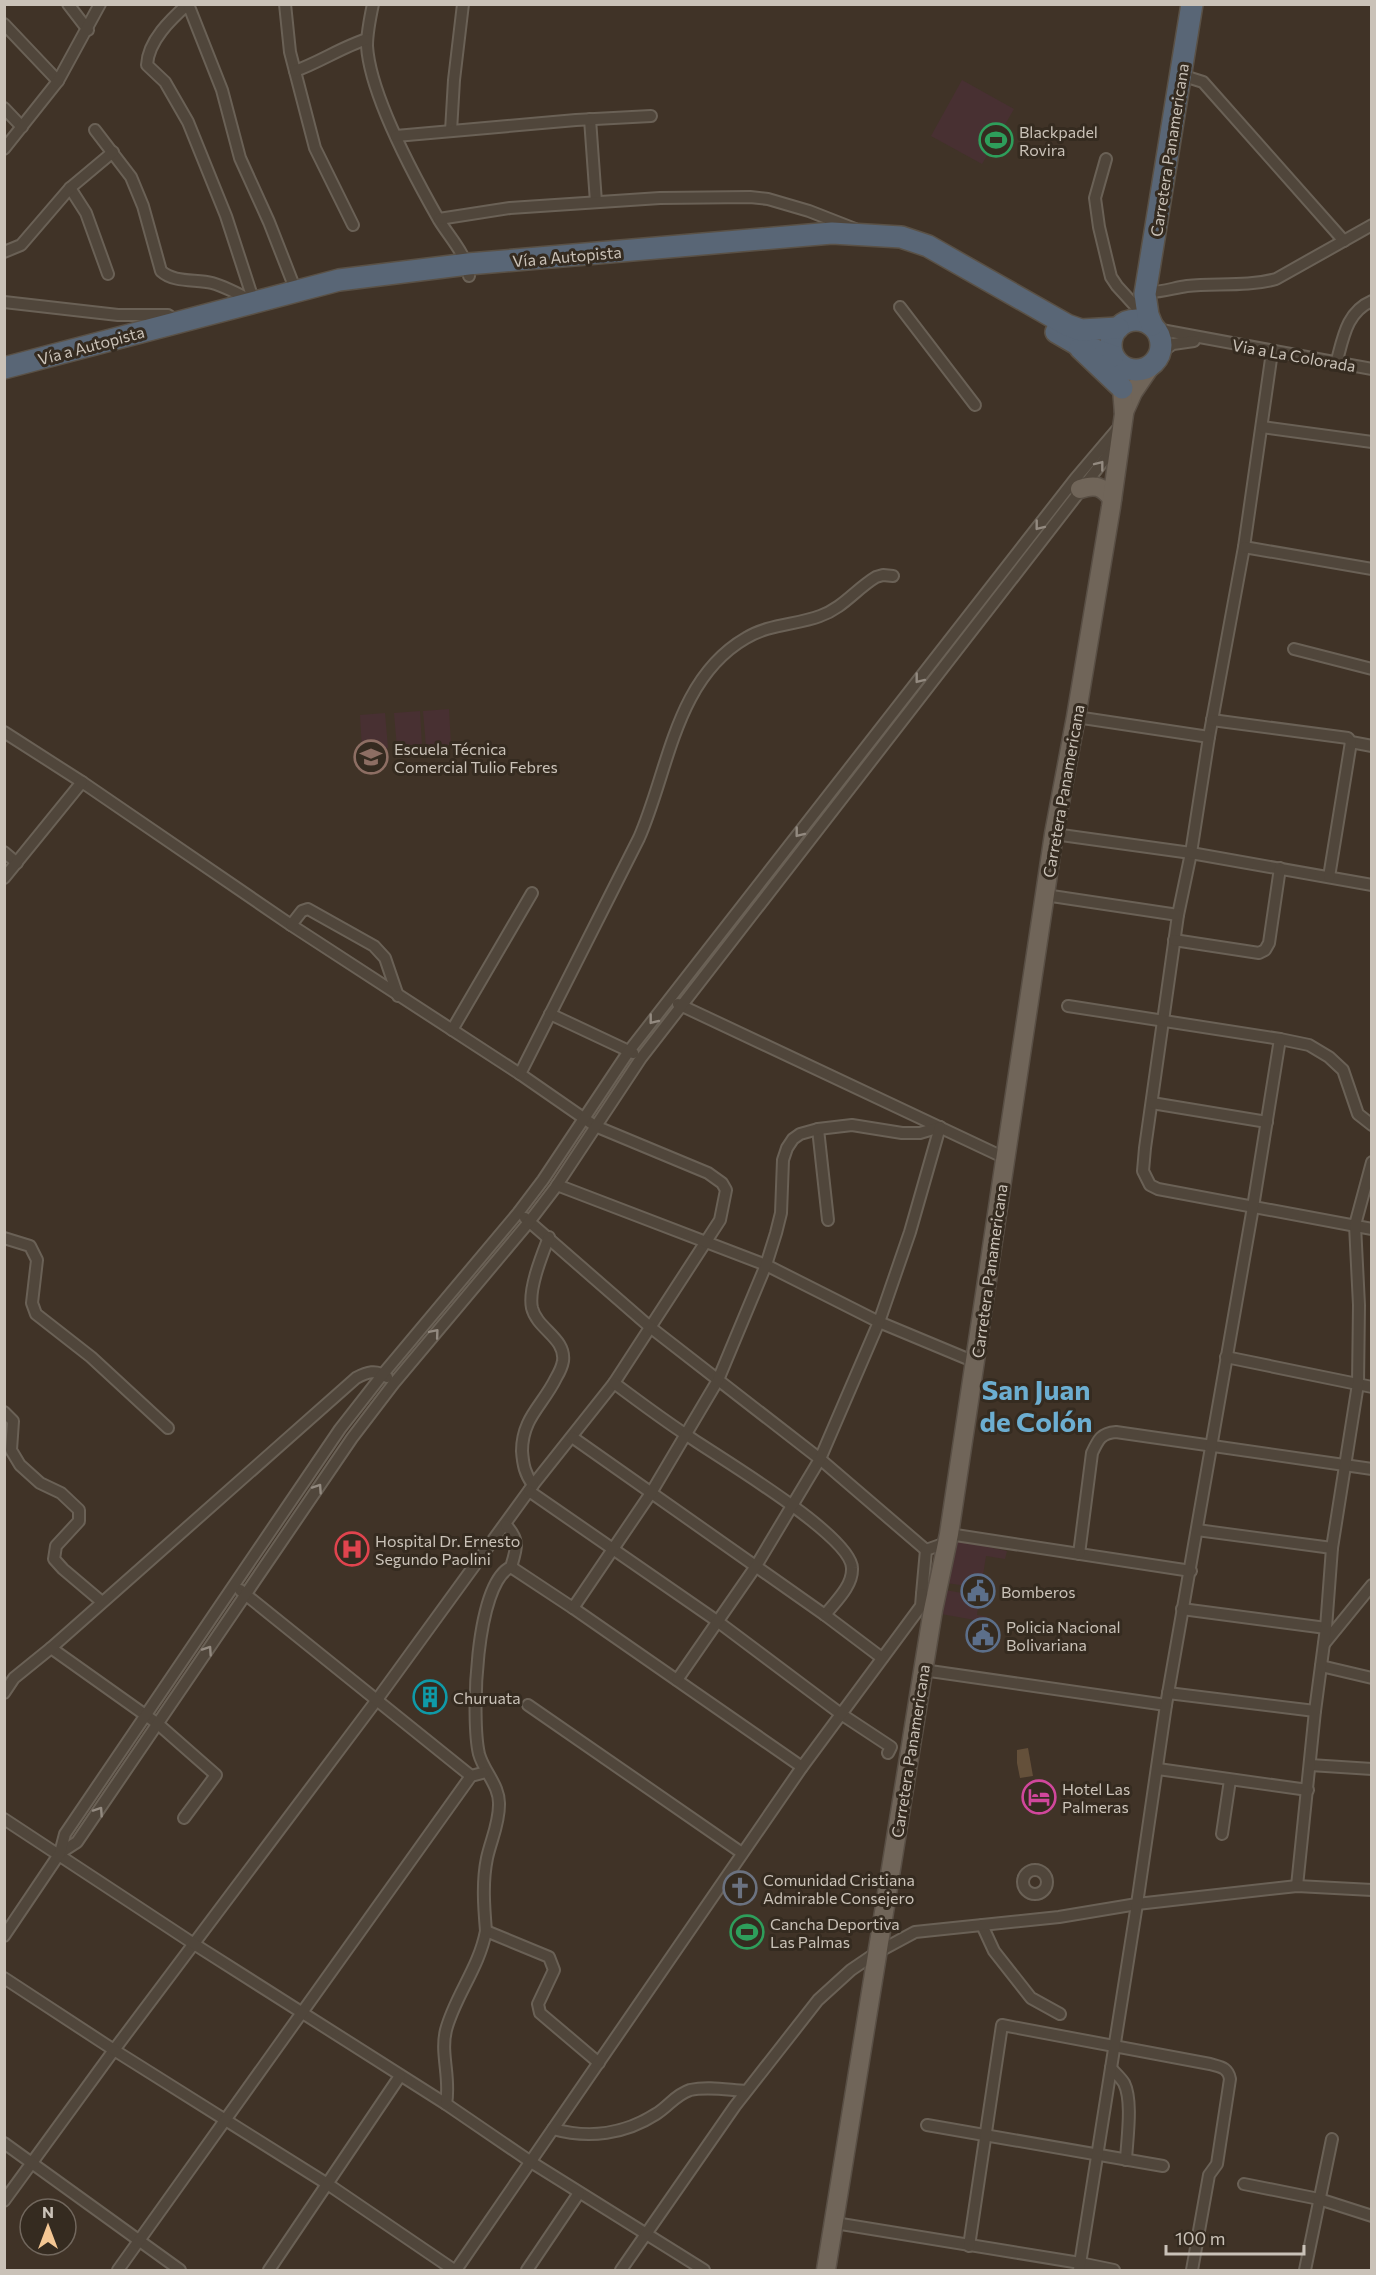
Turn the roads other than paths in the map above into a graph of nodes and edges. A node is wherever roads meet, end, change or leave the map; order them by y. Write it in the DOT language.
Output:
graph roads {
  1 [pos="68,4"];
  2 [pos="100,4"];
  3 [pos="188,4"];
  4 [pos="285,4"];
  5 [pos="373,4"];
  6 [pos="463,4"];
  7 [pos="1192,4"];
  8 [pos="4,24"];
  9 [pos="88,30"];
  10 [pos="367,39"];
  11 [pos="295,71"];
  12 [pos="1181,75"];
  13 [pos="58,81"];
  14 [pos="4,108"];
  15 [pos="651,116"];
  16 [pos="590,119"];
  17 [pos="22,127"];
  18 [pos="95,130"];
  19 [pos="451,131"];
  20 [pos="396,136"];
  21 [pos="4,149"];
  22 [pos="112,152"];
  23 [pos="1106,159"];
  24 [pos="70,188"];
  25 [pos="596,202"];
  26 [pos="439,219"];
  27 [pos="354,225"];
  28 [pos="1371,225"];
  29 [pos="857,234"];
  30 [pos="1344,241"];
  31 [pos="4,252"];
  32 [pos="468,270"];
  33 [pos="108,274"];
  34 [pos="296,291"];
  35 [pos="1371,301"];
  36 [pos="4,302"];
  37 [pos="254,302"];
  38 [pos="900,307"];
  39 [pos="1135,309"];
  40 [pos="178,322"];
  41 [pos="1154,327"];
  42 [pos="1216,341"];
  43 [pos="1075,343"];
  44 [pos="1272,352"];
  45 [pos="1115,358"];
  46 [pos="1155,360"];
  47 [pos="1336,364"];
  48 [pos="4,368"];
  49 [pos="1371,369"];
  50 [pos="4,380"];
  51 [pos="1122,388"];
  52 [pos="975,405"];
  53 [pos="1122,426"];
  54 [pos="1262,427"];
  55 [pos="1371,442"];
  56 [pos="1080,489"];
  57 [pos="1112,499"];
  58 [pos="1245,547"];
  59 [pos="1371,569"];
  60 [pos="893,576"];
  61 [pos="1294,649"];
  62 [pos="1371,669"];
  63 [pos="1076,717"];
  64 [pos="1212,720"];
  65 [pos="4,732"];
  66 [pos="1209,737"];
  67 [pos="1351,742"];
  68 [pos="1371,746"];
  69 [pos="82,782"];
  70 [pos="1054,834"];
  71 [pos="4,852"];
  72 [pos="1191,853"];
  73 [pos="17,863"];
  74 [pos="1280,868"];
  75 [pos="1329,877"];
  76 [pos="4,878"];
  77 [pos="1371,885"];
  78 [pos="532,893"];
  79 [pos="1045,895"];
  80 [pos="1178,915"];
  81 [pos="291,925"];
  82 [pos="1174,940"];
  83 [pos="398,996"];
  84 [pos="670,999"];
  85 [pos="682,1006"];
  86 [pos="1068,1006"];
  87 [pos="550,1014"];
  88 [pos="1162,1021"];
  89 [pos="452,1030"];
  90 [pos="1280,1039"];
  91 [pos="629,1051"];
  92 [pos="641,1058"];
  93 [pos="520,1074"];
  94 [pos="1152,1103"];
  95 [pos="583,1119"];
  96 [pos="1267,1122"];
  97 [pos="1371,1125"];
  98 [pos="595,1126"];
  99 [pos="940,1127"];
  100 [pos="818,1129"];
  101 [pos="1005,1158"];
  102 [pos="1371,1162"];
  103 [pos="557,1185"];
  104 [pos="1253,1207"];
  105 [pos="518,1213"];
  106 [pos="828,1220"];
  107 [pos="530,1222"];
  108 [pos="1355,1226"];
  109 [pos="1371,1229"];
  110 [pos="549,1237"];
  111 [pos="4,1238"];
  112 [pos="707,1241"];
  113 [pos="766,1265"];
  114 [pos="879,1322"];
  115 [pos="650,1326"];
  116 [pos="1226,1357"];
  117 [pos="975,1362"];
  118 [pos="383,1374"];
  119 [pos="718,1380"];
  120 [pos="394,1383"];
  121 [pos="614,1383"];
  122 [pos="1358,1384"];
  123 [pos="1371,1387"];
  124 [pos="4,1412"];
  125 [pos="168,1428"];
  126 [pos="686,1435"];
  127 [pos="572,1437"];
  128 [pos="1210,1445"];
  129 [pos="820,1459"];
  130 [pos="1346,1466"];
  131 [pos="1371,1469"];
  132 [pos="531,1488"];
  133 [pos="651,1493"];
  134 [pos="793,1506"];
  135 [pos="506,1525"];
  136 [pos="1197,1530"];
  137 [pos="948,1540"];
  138 [pos="612,1548"];
  139 [pos="1332,1548"];
  140 [pos="926,1550"];
  141 [pos="1079,1554"];
  142 [pos="756,1566"];
  143 [pos="511,1567"];
  144 [pos="1191,1571"];
  145 [pos="1371,1585"];
  146 [pos="234,1586"];
  147 [pos="922,1594"];
  148 [pos="246,1595"];
  149 [pos="102,1602"];
  150 [pos="573,1608"];
  151 [pos="1182,1609"];
  152 [pos="933,1611"];
  153 [pos="825,1615"];
  154 [pos="717,1621"];
  155 [pos="1326,1628"];
  156 [pos="1323,1645"];
  157 [pos="51,1648"];
  158 [pos="882,1658"];
  159 [pos="1321,1666"];
  160 [pos="923,1670"];
  161 [pos="1371,1678"];
  162 [pos="677,1680"];
  163 [pos="4,1693"];
  164 [pos="1168,1693"];
  165 [pos="376,1701"];
  166 [pos="528,1705"];
  167 [pos="1166,1705"];
  168 [pos="1315,1711"];
  169 [pos="841,1714"];
  170 [pos="146,1716"];
  171 [pos="158,1724"];
  172 [pos="888,1753"];
  173 [pos="1310,1766"];
  174 [pos="802,1767"];
  175 [pos="1158,1769"];
  176 [pos="1371,1769"];
  177 [pos="486,1772"];
  178 [pos="471,1776"];
  179 [pos="1230,1780"];
  180 [pos="1308,1790"];
  181 [pos="184,1818"];
  182 [pos="4,1819"];
  183 [pos="1222,1834"];
  184 [pos="60,1853"];
  185 [pos="742,1854"];
  186 [pos="1297,1886"];
  187 [pos="1371,1890"];
  188 [pos="1137,1904"];
  189 [pos="982,1925"];
  190 [pos="486,1931"];
  191 [pos="4,1936"];
  192 [pos="194,1944"];
  193 [pos="876,1953"];
  194 [pos="4,1978"];
  195 [pos="303,2013"];
  196 [pos="1060,2013"];
  197 [pos="1114,2047"];
  198 [pos="114,2050"];
  199 [pos="599,2063"];
  200 [pos="1111,2068"];
  201 [pos="400,2076"];
  202 [pos="746,2091"];
  203 [pos="446,2104"];
  204 [pos="226,2119"];
  205 [pos="927,2125"];
  206 [pos="553,2129"];
  207 [pos="985,2136"];
  208 [pos="1332,2139"];
  209 [pos="4,2143"];
  210 [pos="1097,2155"];
  211 [pos="1126,2160"];
  212 [pos="531,2162"];
  213 [pos="33,2163"];
  214 [pos="1163,2166"];
  215 [pos="1244,2184"];
  216 [pos="328,2185"];
  217 [pos="579,2193"];
  218 [pos="1319,2199"];
  219 [pos="4,2202"];
  220 [pos="1371,2216"];
  221 [pos="835,2223"];
  222 [pos="646,2235"];
  223 [pos="139,2241"];
  224 [pos="969,2246"];
  225 [pos="1079,2267"];
  226 [pos="118,2271"];
  227 [pos="180,2271"];
  228 [pos="269,2271"];
  229 [pos="455,2271"];
  230 [pos="527,2271"];
  231 [pos="621,2271"];
  232 [pos="704,2271"];
  233 [pos="826,2271"];
  234 [pos="1114,2271"];
  235 [pos="1192,2271"];
  236 [pos="1305,2271"];
  1 -- 9 [label="street"];
  2 -- 9 [label="street"];
  3 -- 34 [label="street"];
  3 -- 37 [label="street"];
  4 -- 11 [label="street"];
  5 -- 10 [label="street"];
  6 -- 19 [label="street"];
  7 -- 12 [label="highway, Carretera Panamericana"];
  8 -- 13 [label="street"];
  9 -- 13 [label="street"];
  10 -- 11 [label="street"];
  10 -- 20 [label="street"];
  11 -- 27 [label="street"];
  12 -- 30 [label="street"];
  12 -- 39 [label="highway, Carretera Panamericana"];
  13 -- 17 [label="street"];
  14 -- 17 [label="street"];
  15 -- 16 [label="street"];
  16 -- 19 [label="street"];
  16 -- 25 [label="street"];
  17 -- 21 [label="street"];
  18 -- 22 [label="street"];
  19 -- 20 [label="street"];
  20 -- 26 [label="street"];
  22 -- 24 [label="street"];
  22 -- 37 [label="street"];
  23 -- 39 [label="street"];
  24 -- 31 [label="street"];
  24 -- 33 [label="street"];
  25 -- 26 [label="street"];
  25 -- 29 [label="street"];
  26 -- 32 [label="street"];
  28 -- 30 [label="street"];
  29 -- 32 [label="highway, Vía a Autopista"];
  29 -- 39 [label="highway, Vía a Autopista"];
  30 -- 39 [label="street"];
  32 -- 34 [label="highway, Vía a Autopista"];
  32 -- 43 [label="highway, Vía a Autopista"];
  32 -- 50 [label="highway, Vía a Autopista"];
  34 -- 37 [label="highway, Vía a Autopista"];
  35 -- 47 [label="street"];
  36 -- 40 [label="street"];
  37 -- 40 [label="highway, Vía a Autopista"];
  38 -- 52 [label="street"];
  39 -- 41 [label="highway, Carretera Panamericana"];
  39 -- 45 [label="highway"];
  40 -- 48 [label="highway, Vía a Autopista"];
  41 -- 42 [label="street, Via a La Colorada"];
  41 -- 46 [label="highway"];
  42 -- 44 [label="street, Via a La Colorada"];
  42 -- 46 [label="street, Via a La Colorada"];
  43 -- 45 [label="highway, Vía a Autopista"];
  43 -- 51 [label="highway"];
  44 -- 47 [label="street, Via a La Colorada"];
  44 -- 54 [label="street"];
  45 -- 46 [label="highway"];
  45 -- 51 [label="main road, Carretera Panamericana"];
  46 -- 53 [label="main road, Carretera Panamericana"];
  47 -- 49 [label="street, Via a La Colorada"];
  51 -- 53 [label="main road, Carretera Panamericana"];
  56 -- 53 [label="street, one-way"];
  53 -- 57 [label="main road, Carretera Panamericana"];
  53 -- 84 [label="street, one-way"];
  54 -- 55 [label="street"];
  54 -- 58 [label="street"];
  56 -- 57 [label="main road"];
  56 -- 85 [label="street"];
  57 -- 63 [label="main road, Carretera Panamericana"];
  58 -- 59 [label="street"];
  58 -- 64 [label="street"];
  60 -- 87 [label="street"];
  61 -- 62 [label="street"];
  63 -- 66 [label="street"];
  63 -- 70 [label="main road, Carretera Panamericana"];
  64 -- 66 [label="street"];
  64 -- 67 [label="street"];
  65 -- 69 [label="street"];
  66 -- 72 [label="street"];
  67 -- 68 [label="street"];
  67 -- 75 [label="street"];
  69 -- 73 [label="street"];
  69 -- 81 [label="street"];
  70 -- 72 [label="street"];
  70 -- 79 [label="main road, Carretera Panamericana"];
  71 -- 73 [label="street"];
  72 -- 74 [label="street"];
  72 -- 80 [label="street"];
  73 -- 76 [label="street"];
  74 -- 75 [label="street"];
  74 -- 82 [label="street"];
  75 -- 77 [label="street"];
  78 -- 89 [label="street"];
  79 -- 80 [label="street"];
  79 -- 101 [label="main road, Carretera Panamericana"];
  80 -- 82 [label="street"];
  81 -- 83 [label="street"];
  81 -- 83 [label="street"];
  82 -- 88 [label="street"];
  83 -- 89 [label="street"];
  84 -- 85 [label="street"];
  84 -- 91 [label="street, one-way"];
  85 -- 92 [label="street"];
  85 -- 99 [label="street"];
  86 -- 88 [label="street"];
  87 -- 91 [label="street"];
  87 -- 93 [label="street"];
  88 -- 90 [label="street"];
  88 -- 94 [label="street"];
  89 -- 93 [label="street"];
  90 -- 96 [label="street"];
  90 -- 97 [label="street"];
  91 -- 92 [label="street"];
  91 -- 95 [label="street"];
  92 -- 98 [label="street"];
  93 -- 95 [label="street"];
  94 -- 96 [label="street"];
  94 -- 104 [label="street"];
  95 -- 98 [label="street"];
  95 -- 105 [label="street"];
  96 -- 104 [label="street"];
  98 -- 103 [label="street"];
  98 -- 112 [label="street"];
  99 -- 100 [label="street"];
  99 -- 101 [label="street"];
  99 -- 114 [label="street"];
  100 -- 106 [label="street"];
  100 -- 113 [label="street"];
  101 -- 117 [label="main road, Carretera Panamericana"];
  102 -- 108 [label="street"];
  103 -- 107 [label="street"];
  103 -- 112 [label="street"];
  104 -- 108 [label="street"];
  104 -- 116 [label="street"];
  105 -- 107 [label="street"];
  105 -- 118 [label="street"];
  107 -- 110 [label="street"];
  120 -- 107 [label="street, one-way"];
  108 -- 109 [label="street"];
  108 -- 122 [label="street"];
  110 -- 115 [label="street"];
  110 -- 132 [label="street"];
  111 -- 125 [label="street"];
  112 -- 113 [label="street"];
  112 -- 115 [label="street"];
  113 -- 114 [label="street"];
  113 -- 119 [label="street"];
  114 -- 117 [label="street"];
  114 -- 129 [label="street"];
  115 -- 119 [label="street"];
  115 -- 121 [label="street"];
  116 -- 122 [label="street"];
  116 -- 128 [label="street"];
  117 -- 137 [label="main road, Carretera Panamericana"];
  118 -- 120 [label="street"];
  118 -- 146 [label="street"];
  118 -- 149 [label="street"];
  119 -- 126 [label="street"];
  119 -- 129 [label="street"];
  148 -- 120 [label="street, one-way"];
  121 -- 126 [label="street"];
  121 -- 127 [label="street"];
  122 -- 123 [label="street"];
  122 -- 130 [label="street"];
  124 -- 149 [label="street"];
  126 -- 133 [label="street"];
  126 -- 134 [label="street"];
  127 -- 132 [label="street"];
  127 -- 133 [label="street"];
  128 -- 130 [label="street"];
  128 -- 136 [label="street"];
  128 -- 141 [label="street"];
  129 -- 134 [label="street"];
  129 -- 140 [label="street"];
  130 -- 131 [label="street"];
  130 -- 139 [label="street"];
  132 -- 135 [label="street"];
  132 -- 138 [label="street"];
  133 -- 138 [label="street"];
  133 -- 142 [label="street"];
  134 -- 142 [label="street"];
  134 -- 153 [label="street"];
  135 -- 143 [label="street"];
  135 -- 165 [label="street"];
  136 -- 139 [label="street"];
  136 -- 144 [label="street"];
  137 -- 140 [label="street"];
  137 -- 141 [label="street"];
  137 -- 152 [label="main road, Carretera Panamericana"];
  138 -- 150 [label="street"];
  138 -- 154 [label="street"];
  139 -- 155 [label="street"];
  140 -- 147 [label="street"];
  141 -- 144 [label="street"];
  142 -- 153 [label="street"];
  142 -- 154 [label="street"];
  143 -- 150 [label="street"];
  143 -- 177 [label="street"];
  144 -- 151 [label="street"];
  145 -- 156 [label="street"];
  146 -- 148 [label="street"];
  146 -- 170 [label="street"];
  147 -- 152 [label="street"];
  147 -- 158 [label="street"];
  148 -- 165 [label="street"];
  171 -- 148 [label="street, one-way"];
  149 -- 157 [label="street"];
  150 -- 162 [label="street"];
  151 -- 155 [label="street"];
  151 -- 164 [label="street"];
  152 -- 160 [label="main road, Carretera Panamericana"];
  153 -- 158 [label="street"];
  154 -- 162 [label="street"];
  154 -- 169 [label="street"];
  155 -- 156 [label="street"];
  156 -- 159 [label="street"];
  157 -- 163 [label="street"];
  157 -- 170 [label="street"];
  158 -- 169 [label="street"];
  159 -- 161 [label="street"];
  159 -- 168 [label="street"];
  160 -- 167 [label="street"];
  160 -- 193 [label="main road, Carretera Panamericana"];
  162 -- 174 [label="street"];
  164 -- 167 [label="street"];
  164 -- 168 [label="street"];
  165 -- 178 [label="street"];
  165 -- 192 [label="street"];
  166 -- 185 [label="street"];
  167 -- 175 [label="street"];
  168 -- 173 [label="street"];
  169 -- 172 [label="street"];
  169 -- 174 [label="street"];
  170 -- 171 [label="street"];
  170 -- 184 [label="street"];
  171 -- 181 [label="street"];
  184 -- 171 [label="street, one-way"];
  173 -- 176 [label="street"];
  173 -- 180 [label="street"];
  174 -- 185 [label="street"];
  175 -- 179 [label="street"];
  175 -- 188 [label="street"];
  177 -- 178 [label="street"];
  177 -- 190 [label="street"];
  178 -- 195 [label="street"];
  179 -- 180 [label="street"];
  179 -- 183 [label="street"];
  180 -- 186 [label="street"];
  182 -- 184 [label="street"];
  184 -- 191 [label="street"];
  184 -- 192 [label="street"];
  185 -- 199 [label="street"];
  186 -- 187 [label="street"];
  186 -- 188 [label="street"];
  188 -- 189 [label="street"];
  188 -- 197 [label="street"];
  189 -- 193 [label="street"];
  189 -- 196 [label="street"];
  190 -- 199 [label="street"];
  190 -- 203 [label="street"];
  192 -- 195 [label="street"];
  192 -- 198 [label="street"];
  193 -- 202 [label="street"];
  193 -- 221 [label="main road, Carretera Panamericana"];
  194 -- 198 [label="street"];
  195 -- 201 [label="street"];
  195 -- 204 [label="street"];
  197 -- 200 [label="street"];
  197 -- 207 [label="street"];
  197 -- 235 [label="street"];
  198 -- 204 [label="street"];
  198 -- 213 [label="street"];
  199 -- 206 [label="street"];
  200 -- 210 [label="street"];
  200 -- 211 [label="street"];
  201 -- 203 [label="street"];
  201 -- 216 [label="street"];
  202 -- 206 [label="street"];
  202 -- 222 [label="street"];
  203 -- 212 [label="street"];
  204 -- 216 [label="street"];
  204 -- 223 [label="street"];
  205 -- 207 [label="street"];
  206 -- 212 [label="street"];
  207 -- 210 [label="street"];
  207 -- 224 [label="street"];
  208 -- 218 [label="street"];
  209 -- 213 [label="street"];
  210 -- 211 [label="street"];
  210 -- 225 [label="street"];
  211 -- 214 [label="street"];
  212 -- 217 [label="street"];
  212 -- 229 [label="street"];
  213 -- 219 [label="street"];
  213 -- 223 [label="street"];
  215 -- 218 [label="street"];
  216 -- 228 [label="street"];
  216 -- 229 [label="street"];
  217 -- 222 [label="street"];
  217 -- 230 [label="street"];
  218 -- 220 [label="street"];
  218 -- 236 [label="street"];
  221 -- 224 [label="street"];
  221 -- 233 [label="main road, Carretera Panamericana"];
  222 -- 231 [label="street"];
  222 -- 232 [label="street"];
  223 -- 226 [label="street"];
  223 -- 227 [label="street"];
  224 -- 225 [label="street"];
  225 -- 234 [label="street"];
}
